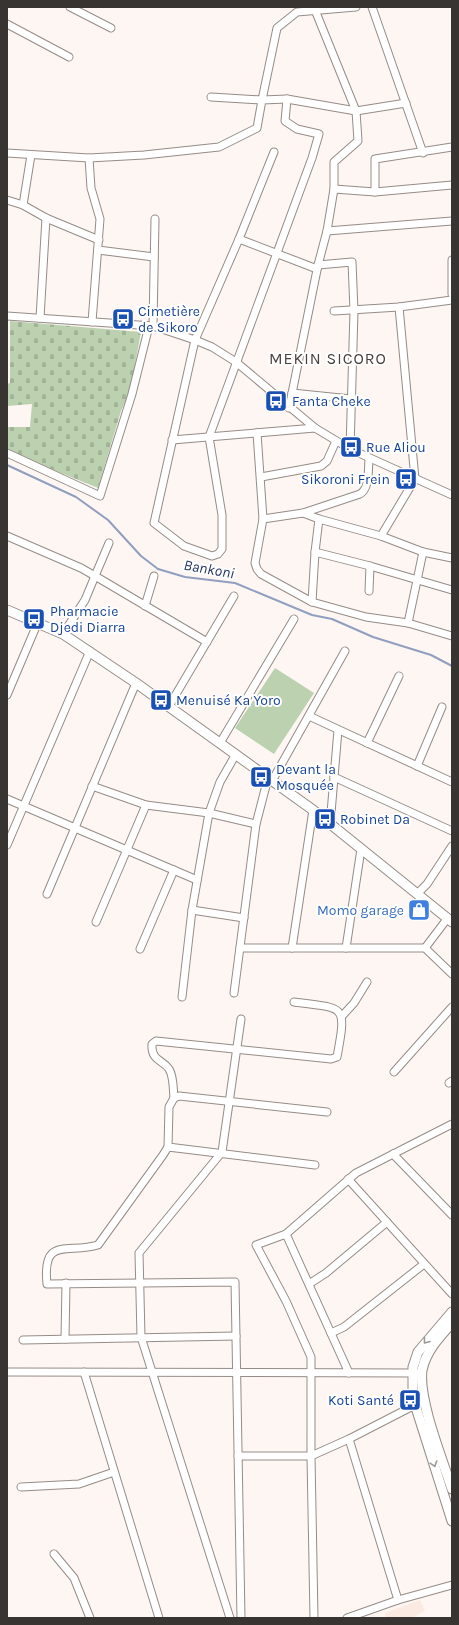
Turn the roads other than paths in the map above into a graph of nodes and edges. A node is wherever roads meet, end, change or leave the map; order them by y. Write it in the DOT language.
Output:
graph roads {
  1 [pos="70,7"];
  2 [pos="347,7"];
  3 [pos="356,7"];
  4 [pos="372,7"];
  5 [pos="296,10"];
  6 [pos="315,10"];
  7 [pos="7,24"];
  8 [pos="111,28"];
  9 [pos="69,57"];
  10 [pos="211,97"];
  11 [pos="287,99"];
  12 [pos="262,100"];
  13 [pos="406,103"];
  14 [pos="356,111"];
  15 [pos="452,147"];
  16 [pos="274,152"];
  17 [pos="7,153"];
  18 [pos="423,153"];
  19 [pos="31,156"];
  20 [pos="89,158"];
  21 [pos="452,185"];
  22 [pos="334,189"];
  23 [pos="375,192"];
  24 [pos="7,200"];
  25 [pos="23,205"];
  26 [pos="46,218"];
  27 [pos="155,219"];
  28 [pos="452,221"];
  29 [pos="327,231"];
  30 [pos="239,239"];
  31 [pos="99,240"];
  32 [pos="98,250"];
  33 [pos="276,254"];
  34 [pos="154,257"];
  35 [pos="452,260"];
  36 [pos="318,267"];
  37 [pos="452,274"];
  38 [pos="452,294"];
  39 [pos="452,300"];
  40 [pos="399,307"];
  41 [pos="334,311"];
  42 [pos="354,311"];
  43 [pos="7,316"];
  44 [pos="40,318"];
  45 [pos="92,322"];
  46 [pos="151,326"];
  47 [pos="195,340"];
  48 [pos="236,362"];
  49 [pos="292,393"];
  50 [pos="351,399"];
  51 [pos="289,408"];
  52 [pos="315,428"];
  53 [pos="258,433"];
  54 [pos="209,437"];
  55 [pos="172,440"];
  56 [pos="336,441"];
  57 [pos="350,450"];
  58 [pos="7,454"];
  59 [pos="368,459"];
  60 [pos="261,477"];
  61 [pos="415,479"];
  62 [pos="452,495"];
  63 [pos="303,513"];
  64 [pos="263,519"];
  65 [pos="319,519"];
  66 [pos="7,536"];
  67 [pos="381,536"];
  68 [pos="109,543"];
  69 [pos="314,552"];
  70 [pos="423,552"];
  71 [pos="452,558"];
  72 [pos="370,566"];
  73 [pos="95,576"];
  74 [pos="154,576"];
  75 [pos="416,579"];
  76 [pos="452,590"];
  77 [pos="369,592"];
  78 [pos="234,596"];
  79 [pos="312,602"];
  80 [pos="145,606"];
  81 [pos="7,610"];
  82 [pos="294,619"];
  83 [pos="38,622"];
  84 [pos="408,623"];
  85 [pos="63,634"];
  86 [pos="452,636"];
  87 [pos="207,642"];
  88 [pos="90,651"];
  89 [pos="345,651"];
  90 [pos="399,676"];
  91 [pos="136,683"];
  92 [pos="7,695"];
  93 [pos="169,706"];
  94 [pos="442,707"];
  95 [pos="309,716"];
  96 [pos="338,730"];
  97 [pos="220,743"];
  98 [pos="367,743"];
  99 [pos="236,754"];
  100 [pos="417,766"];
  101 [pos="334,777"];
  102 [pos="270,779"];
  103 [pos="452,782"];
  104 [pos="92,786"];
  105 [pos="7,799"];
  106 [pos="146,805"];
  107 [pos="25,806"];
  108 [pos="312,810"];
  109 [pos="209,813"];
  110 [pos="256,824"];
  111 [pos="330,825"];
  112 [pos="75,828"];
  113 [pos="452,830"];
  114 [pos="7,845"];
  115 [pos="452,846"];
  116 [pos="361,849"];
  117 [pos="127,850"];
  118 [pos="174,870"];
  119 [pos="197,880"];
  120 [pos="47,894"];
  121 [pos="417,894"];
  122 [pos="192,910"];
  123 [pos="244,918"];
  124 [pos="450,921"];
  125 [pos="96,922"];
  126 [pos="240,948"];
  127 [pos="292,948"];
  128 [pos="346,948"];
  129 [pos="425,948"];
  130 [pos="140,949"];
  131 [pos="452,974"];
  132 [pos="367,982"];
  133 [pos="234,993"];
  134 [pos="182,997"];
  135 [pos="294,1002"];
  136 [pos="452,1007"];
  137 [pos="342,1016"];
  138 [pos="241,1019"];
  139 [pos="237,1049"];
  140 [pos="394,1072"];
  141 [pos="174,1098"];
  142 [pos="229,1101"];
  143 [pos="327,1112"];
  144 [pos="450,1127"];
  145 [pos="168,1147"];
  146 [pos="222,1152"];
  147 [pos="393,1154"];
  148 [pos="315,1165"];
  149 [pos="348,1179"];
  150 [pos="452,1215"];
  151 [pos="387,1222"];
  152 [pos="286,1234"];
  153 [pos="424,1264"];
  154 [pos="66,1283"];
  155 [pos="140,1283"];
  156 [pos="309,1284"];
  157 [pos="452,1294"];
  158 [pos="452,1312"];
  159 [pos="452,1323"];
  160 [pos="331,1333"];
  161 [pos="236,1336"];
  162 [pos="140,1337"];
  163 [pos="65,1339"];
  164 [pos="23,1340"];
  165 [pos="7,1372"];
  166 [pos="84,1372"];
  167 [pos="152,1372"];
  168 [pos="236,1372"];
  169 [pos="311,1373"];
  170 [pos="349,1373"];
  171 [pos="418,1373"];
  172 [pos="424,1400"];
  173 [pos="415,1405"];
  174 [pos="349,1439"];
  175 [pos="238,1456"];
  176 [pos="311,1456"];
  177 [pos="114,1472"];
  178 [pos="21,1487"];
  179 [pos="452,1489"];
  180 [pos="452,1521"];
  181 [pos="54,1554"];
  182 [pos="452,1585"];
  183 [pos="398,1600"];
  184 [pos="90,1618"];
  185 [pos="159,1618"];
  186 [pos="230,1618"];
  187 [pos="240,1618"];
  188 [pos="314,1618"];
  189 [pos="346,1618"];
  1 -- 8 [label="street"];
  2 -- 3 [label="street"];
  2 -- 6 [label="street"];
  4 -- 13 [label="street"];
  5 -- 6 [label="street"];
  5 -- 12 [label="street"];
  6 -- 14 [label="street"];
  7 -- 9 [label="street"];
  10 -- 12 [label="street"];
  11 -- 12 [label="street"];
  11 -- 14 [label="street"];
  11 -- 33 [label="street"];
  12 -- 20 [label="street"];
  13 -- 14 [label="street"];
  13 -- 18 [label="street"];
  14 -- 22 [label="street"];
  15 -- 18 [label="street"];
  16 -- 30 [label="street"];
  17 -- 19 [label="street"];
  18 -- 23 [label="street"];
  19 -- 20 [label="street"];
  19 -- 25 [label="street"];
  20 -- 31 [label="street"];
  21 -- 23 [label="street"];
  22 -- 23 [label="street"];
  22 -- 29 [label="street"];
  24 -- 25 [label="street"];
  25 -- 26 [label="street"];
  26 -- 31 [label="street"];
  26 -- 44 [label="street"];
  27 -- 34 [label="street"];
  28 -- 29 [label="street"];
  29 -- 36 [label="street"];
  30 -- 33 [label="street"];
  30 -- 47 [label="street"];
  31 -- 32 [label="street"];
  32 -- 34 [label="street"];
  32 -- 45 [label="street"];
  33 -- 36 [label="street"];
  33 -- 48 [label="street"];
  34 -- 46 [label="street"];
  35 -- 37 [label="street"];
  36 -- 42 [label="street"];
  36 -- 49 [label="street"];
  37 -- 38 [label="street"];
  39 -- 40 [label="street"];
  40 -- 42 [label="street"];
  40 -- 61 [label="street"];
  41 -- 42 [label="street"];
  42 -- 50 [label="street"];
  43 -- 44 [label="street"];
  44 -- 45 [label="street"];
  45 -- 46 [label="street"];
  46 -- 47 [label="street"];
  46 -- 58 [label="street"];
  47 -- 48 [label="street"];
  47 -- 55 [label="street"];
  48 -- 51 [label="street"];
  48 -- 54 [label="street"];
  49 -- 50 [label="street"];
  49 -- 51 [label="street"];
  50 -- 57 [label="street"];
  51 -- 52 [label="street"];
  52 -- 53 [label="street"];
  52 -- 56 [label="street"];
  53 -- 54 [label="street"];
  53 -- 60 [label="street"];
  54 -- 55 [label="street"];
  54 -- 55 [label="street"];
  56 -- 57 [label="street"];
  56 -- 60 [label="street"];
  57 -- 59 [label="street"];
  59 -- 61 [label="street"];
  59 -- 63 [label="street"];
  60 -- 64 [label="street"];
  61 -- 62 [label="street"];
  61 -- 67 [label="street"];
  63 -- 64 [label="street"];
  63 -- 65 [label="street"];
  64 -- 79 [label="street"];
  65 -- 67 [label="street"];
  65 -- 69 [label="street"];
  66 -- 73 [label="street"];
  67 -- 70 [label="street"];
  68 -- 73 [label="street"];
  69 -- 72 [label="street"];
  69 -- 79 [label="street"];
  70 -- 71 [label="street"];
  70 -- 75 [label="street"];
  72 -- 75 [label="street"];
  72 -- 77 [label="street"];
  73 -- 80 [label="street"];
  73 -- 85 [label="street"];
  74 -- 80 [label="street"];
  75 -- 76 [label="street"];
  75 -- 84 [label="street"];
  78 -- 87 [label="street"];
  79 -- 84 [label="street"];
  80 -- 87 [label="street"];
  81 -- 83 [label="street"];
  82 -- 97 [label="street"];
  83 -- 85 [label="street"];
  83 -- 92 [label="street"];
  84 -- 86 [label="street"];
  85 -- 88 [label="street"];
  87 -- 93 [label="street"];
  88 -- 91 [label="street"];
  88 -- 107 [label="street"];
  89 -- 95 [label="street"];
  90 -- 98 [label="street"];
  91 -- 93 [label="street"];
  91 -- 104 [label="street"];
  93 -- 97 [label="street"];
  94 -- 100 [label="street"];
  95 -- 96 [label="street"];
  95 -- 102 [label="street"];
  96 -- 98 [label="street"];
  96 -- 101 [label="street"];
  97 -- 99 [label="street"];
  98 -- 100 [label="street"];
  99 -- 102 [label="street"];
  99 -- 109 [label="street"];
  100 -- 103 [label="street"];
  101 -- 111 [label="street"];
  101 -- 113 [label="street"];
  102 -- 108 [label="street"];
  102 -- 110 [label="street"];
  104 -- 106 [label="street"];
  104 -- 112 [label="street"];
  105 -- 107 [label="street"];
  106 -- 109 [label="street"];
  106 -- 117 [label="street"];
  107 -- 112 [label="street"];
  107 -- 114 [label="street"];
  108 -- 111 [label="street"];
  108 -- 127 [label="street"];
  109 -- 110 [label="street"];
  109 -- 119 [label="street"];
  110 -- 123 [label="street"];
  111 -- 116 [label="street"];
  112 -- 117 [label="street"];
  112 -- 120 [label="street"];
  115 -- 121 [label="street"];
  116 -- 121 [label="street"];
  116 -- 128 [label="street"];
  117 -- 118 [label="street"];
  117 -- 125 [label="street"];
  118 -- 119 [label="street"];
  118 -- 130 [label="street"];
  119 -- 122 [label="street"];
  121 -- 124 [label="street"];
  122 -- 123 [label="street"];
  122 -- 134 [label="street"];
  123 -- 126 [label="street"];
  124 -- 129 [label="street"];
  126 -- 127 [label="street"];
  126 -- 133 [label="street"];
  127 -- 128 [label="street"];
  128 -- 129 [label="street"];
  129 -- 131 [label="street"];
  132 -- 137 [label="street"];
  135 -- 137 [label="street"];
  136 -- 140 [label="street"];
  137 -- 139 [label="street"];
  138 -- 139 [label="street"];
  139 -- 141 [label="street"];
  139 -- 142 [label="street"];
  141 -- 142 [label="street"];
  141 -- 145 [label="street"];
  142 -- 143 [label="street"];
  142 -- 146 [label="street"];
  144 -- 147 [label="street"];
  145 -- 146 [label="street"];
  145 -- 154 [label="street"];
  146 -- 148 [label="street"];
  146 -- 155 [label="street"];
  147 -- 149 [label="street"];
  147 -- 150 [label="street"];
  149 -- 151 [label="street"];
  149 -- 152 [label="street"];
  151 -- 153 [label="street"];
  151 -- 156 [label="street"];
  152 -- 156 [label="street"];
  152 -- 169 [label="street"];
  153 -- 157 [label="street"];
  153 -- 160 [label="street"];
  154 -- 155 [label="street"];
  154 -- 163 [label="street"];
  155 -- 161 [label="street"];
  155 -- 162 [label="street"];
  156 -- 160 [label="street"];
  158 -- 171 [label="street, one-way"];
  159 -- 171 [label="street"];
  160 -- 170 [label="street"];
  161 -- 162 [label="street"];
  161 -- 168 [label="street"];
  162 -- 163 [label="street"];
  162 -- 167 [label="street"];
  163 -- 164 [label="street"];
  165 -- 166 [label="street"];
  166 -- 167 [label="street"];
  166 -- 177 [label="street"];
  167 -- 168 [label="street"];
  167 -- 186 [label="street"];
  168 -- 169 [label="street"];
  168 -- 175 [label="street"];
  169 -- 170 [label="street"];
  169 -- 176 [label="street"];
  170 -- 171 [label="street"];
  171 -- 172 [label="street"];
  171 -- 173 [label="street"];
  172 -- 173 [label="street"];
  172 -- 179 [label="street"];
  173 -- 174 [label="street"];
  173 -- 180 [label="street, one-way"];
  174 -- 176 [label="street"];
  174 -- 183 [label="street"];
  175 -- 176 [label="street"];
  175 -- 187 [label="street"];
  176 -- 188 [label="street"];
  177 -- 178 [label="street"];
  177 -- 185 [label="street"];
  181 -- 184 [label="street"];
  182 -- 183 [label="street"];
  183 -- 189 [label="street"];
}
